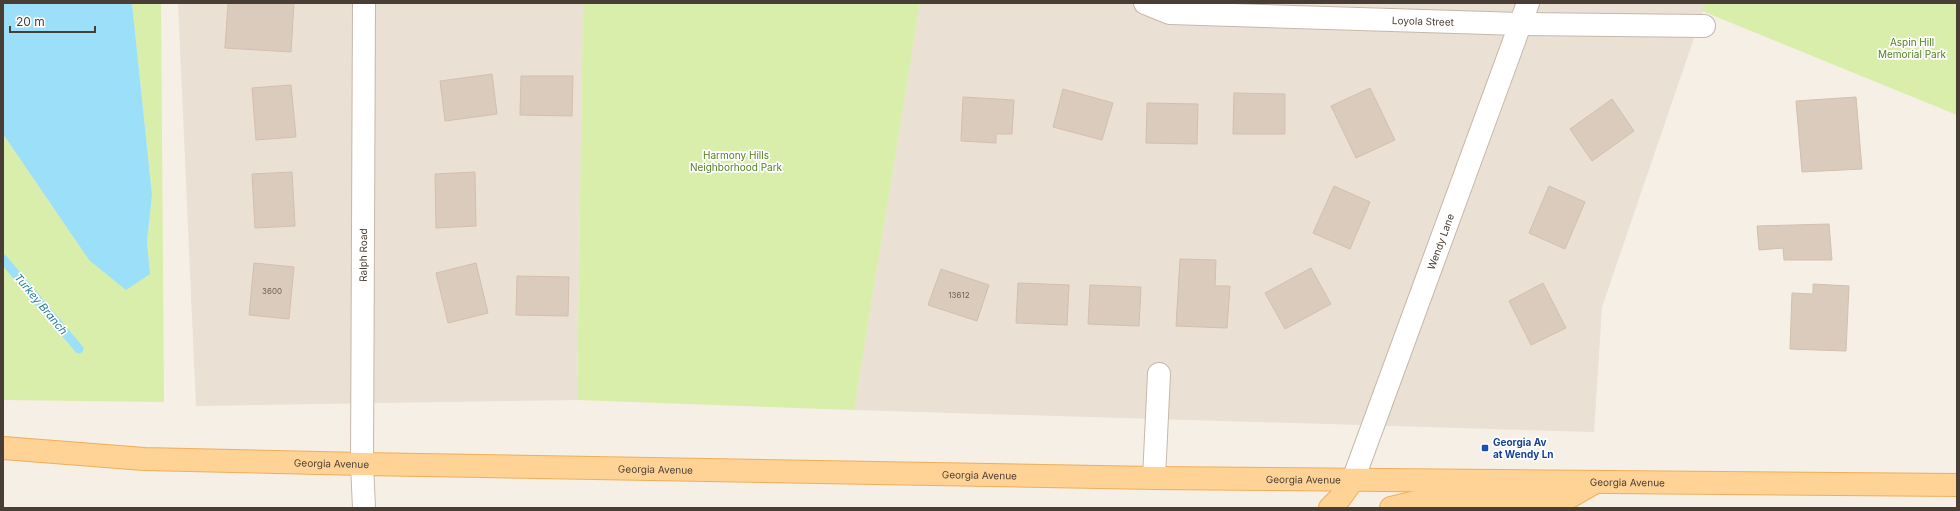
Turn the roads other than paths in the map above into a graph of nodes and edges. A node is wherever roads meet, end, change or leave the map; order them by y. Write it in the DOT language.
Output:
graph roads {
  1 [pos="364,3"];
  2 [pos="1145,3"];
  3 [pos="1528,3"];
  4 [pos="1520,24"];
  5 [pos="1704,26"];
  6 [pos="1159,374"];
  7 [pos="3,448"];
  8 [pos="362,464"];
  9 [pos="1154,478"];
  10 [pos="1353,480"];
  11 [pos="1596,482"];
  12 [pos="1957,485"];
  13 [pos="364,508"];
  14 [pos="1330,508"];
  15 [pos="1391,508"];
  1 -- 8 [label="street, Ralph Road"];
  2 -- 4 [label="street, Loyola Street"];
  3 -- 4 [label="street, Wendy Lane"];
  4 -- 5 [label="street, Loyola Street"];
  4 -- 10 [label="street, Wendy Lane"];
  6 -- 9 [label="street"];
  7 -- 8 [label="main road, Georgia Avenue"];
  8 -- 9 [label="main road, Georgia Avenue"];
  8 -- 13 [label="street, Ralph Road"];
  9 -- 10 [label="main road, Georgia Avenue"];
  10 -- 11 [label="main road, Georgia Avenue"];
  10 -- 14 [label="main road"];
  11 -- 12 [label="main road, Georgia Avenue"];
  11 -- 15 [label="main road"];
}
